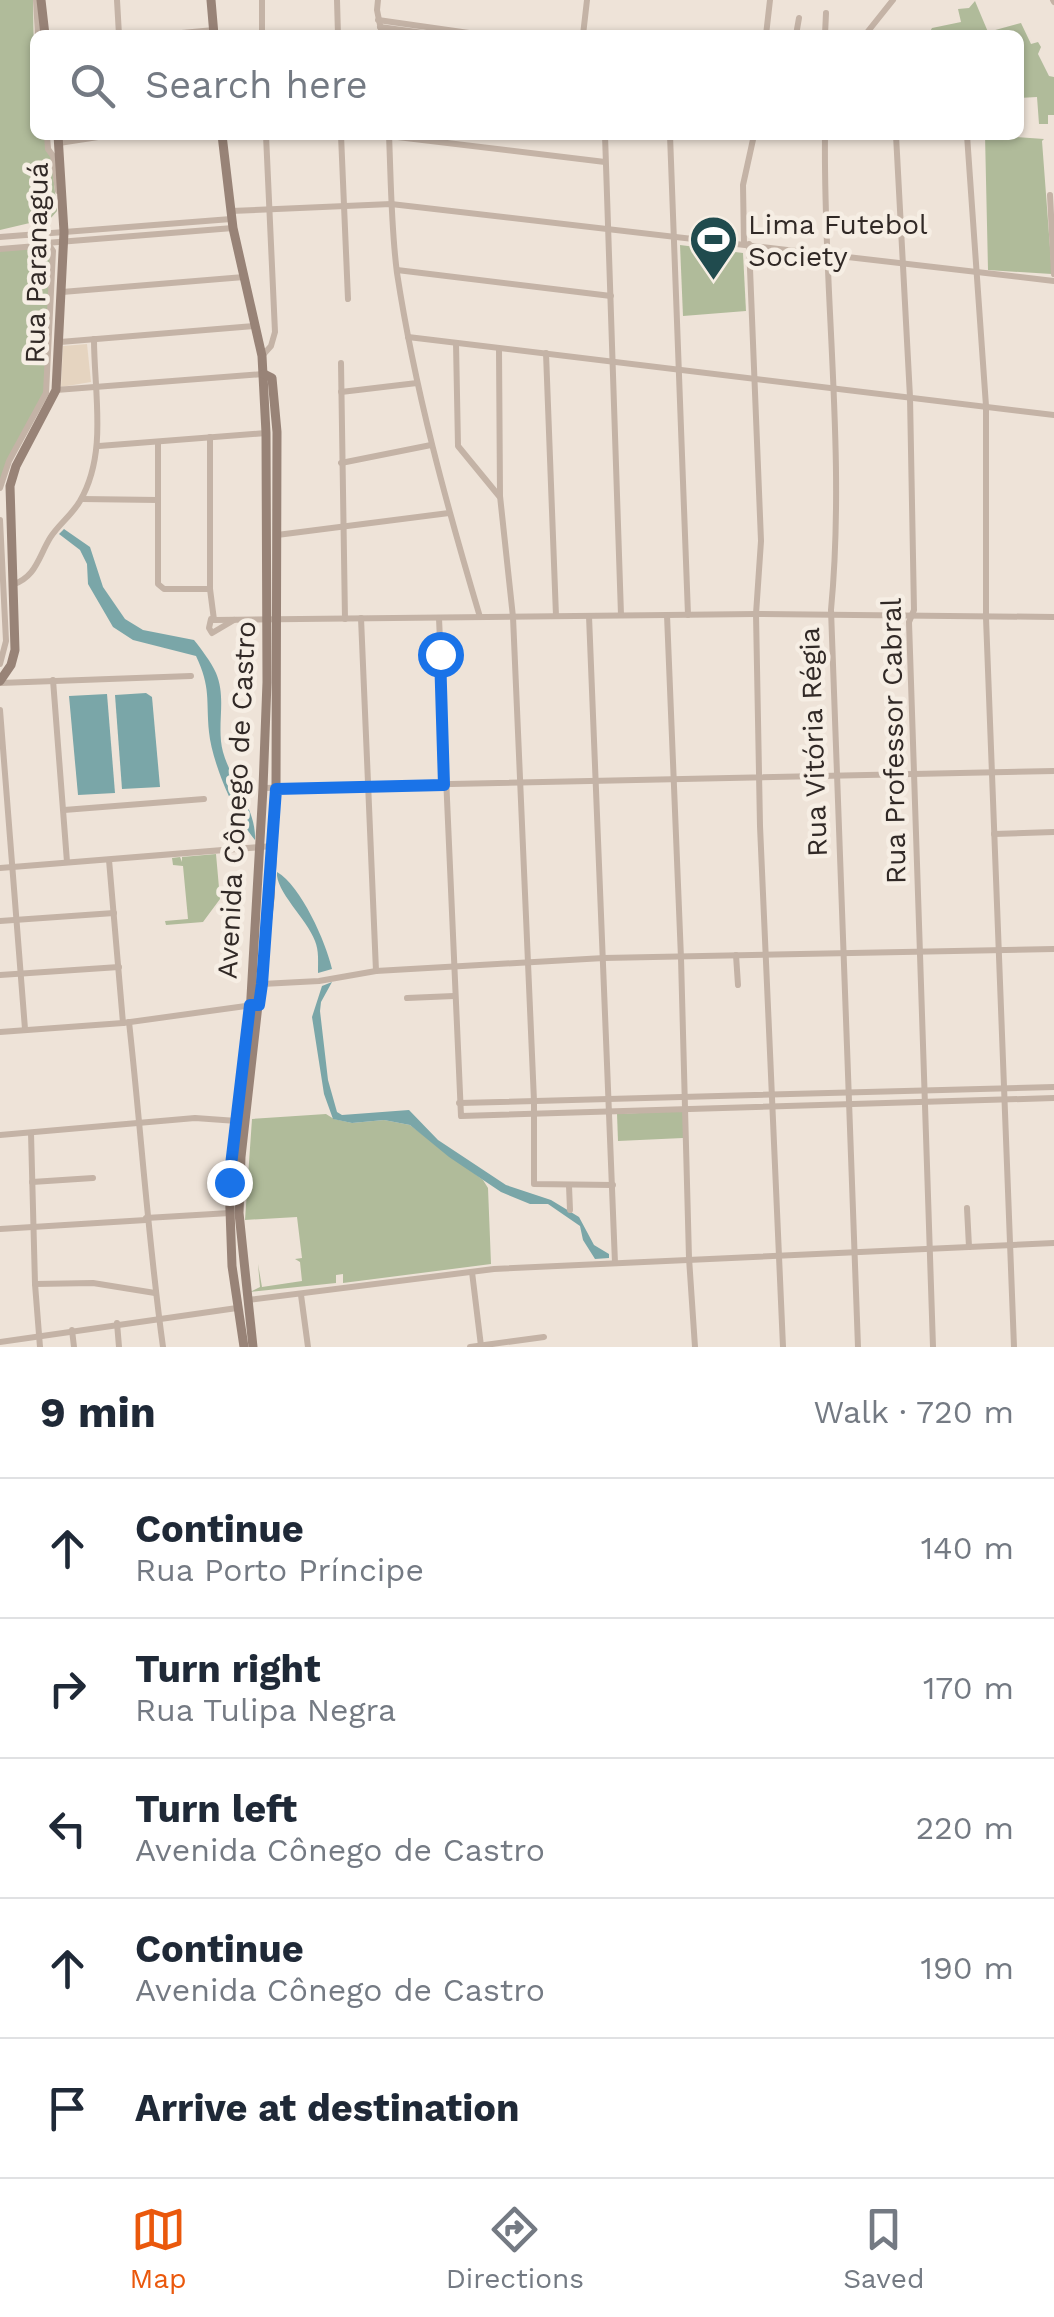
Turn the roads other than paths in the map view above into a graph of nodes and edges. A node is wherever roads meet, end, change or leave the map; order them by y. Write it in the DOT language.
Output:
graph roads {
  1 [pos="38,0"];
  2 [pos="117,0"];
  3 [pos="212,0"];
  4 [pos="262,0"];
  5 [pos="337,0"];
  6 [pos="378,0"];
  7 [pos="587,0"];
  8 [pos="770,0"];
  9 [pos="892,0"];
  10 [pos="826,14"];
  11 [pos="799,18"];
  12 [pos="381,29"];
  13 [pos="41,30"];
  14 [pos="119,30"];
  15 [pos="214,30"];
  16 [pos="262,30"];
  17 [pos="338,30"];
  18 [pos="584,30"];
  19 [pos="767,30"];
  20 [pos="797,30"];
  21 [pos="825,30"];
  22 [pos="869,30"];
  23 [pos="47,140"];
  24 [pos="58,140"];
  25 [pos="223,140"];
  26 [pos="266,140"];
  27 [pos="341,140"];
  28 [pos="389,140"];
  29 [pos="422,140"];
  30 [pos="605,140"];
  31 [pos="670,140"];
  32 [pos="753,140"];
  33 [pos="825,140"];
  34 [pos="896,140"];
  35 [pos="967,140"];
  36 [pos="605,162"];
  37 [pos="1050,195"];
  38 [pos="343,204"];
  39 [pos="391,204"];
  40 [pos="269,207"];
  41 [pos="231,220"];
  42 [pos="607,228"];
  43 [pos="63,235"];
  44 [pos="3,236"];
  45 [pos="674,236"];
  46 [pos="746,244"];
  47 [pos="3,248"];
  48 [pos="826,255"];
  49 [pos="901,263"];
  50 [pos="397,270"];
  51 [pos="978,272"];
  52 [pos="1054,277"];
  53 [pos="244,278"];
  54 [pos="62,292"];
  55 [pos="611,296"];
  56 [pos="348,299"];
  57 [pos="254,326"];
  58 [pos="408,337"];
  59 [pos="94,340"];
  60 [pos="60,342"];
  61 [pos="456,342"];
  62 [pos="499,349"];
  63 [pos="546,354"];
  64 [pos="262,356"];
  65 [pos="612,361"];
  66 [pos="342,362"];
  67 [pos="678,370"];
  68 [pos="264,374"];
  69 [pos="756,378"];
  70 [pos="417,383"];
  71 [pos="833,388"];
  72 [pos="94,389"];
  73 [pos="56,390"];
  74 [pos="341,392"];
  75 [pos="910,396"];
  76 [pos="986,406"];
  77 [pos="1054,415"];
  78 [pos="271,432"];
  79 [pos="210,437"];
  80 [pos="158,442"];
  81 [pos="431,445"];
  82 [pos="99,446"];
  83 [pos="342,463"];
  84 [pos="6,494"];
  85 [pos="500,496"];
  86 [pos="82,498"];
  87 [pos="158,500"];
  88 [pos="450,513"];
  89 [pos="0,520"];
  90 [pos="270,523"];
  91 [pos="344,526"];
  92 [pos="276,535"];
  93 [pos="12,584"];
  94 [pos="210,589"];
  95 [pos="756,614"];
  96 [pos="621,615"];
  97 [pos="667,615"];
  98 [pos="688,615"];
  99 [pos="556,616"];
  100 [pos="589,616"];
  101 [pos="914,616"];
  102 [pos="480,617"];
  103 [pos="513,617"];
  104 [pos="832,617"];
  105 [pos="1054,617"];
  106 [pos="212,618"];
  107 [pos="361,618"];
  108 [pos="439,618"];
  109 [pos="986,618"];
  110 [pos="235,620"];
  111 [pos="272,620"];
  112 [pos="344,620"];
  113 [pos="0,664"];
  114 [pos="190,676"];
  115 [pos="53,680"];
  116 [pos="0,682"];
  117 [pos="0,710"];
  118 [pos="2,757"];
  119 [pos="1054,770"];
  120 [pos="992,772"];
  121 [pos="913,773"];
  122 [pos="836,774"];
  123 [pos="759,776"];
  124 [pos="596,778"];
  125 [pos="672,778"];
  126 [pos="520,781"];
  127 [pos="444,785"];
  128 [pos="367,787"];
  129 [pos="263,788"];
  130 [pos="276,789"];
  131 [pos="204,799"];
  132 [pos="64,810"];
  133 [pos="4,812"];
  134 [pos="1054,832"];
  135 [pos="994,834"];
  136 [pos="273,846"];
  137 [pos="259,848"];
  138 [pos="109,860"];
  139 [pos="67,862"];
  140 [pos="13,867"];
  141 [pos="0,868"];
  142 [pos="114,913"];
  143 [pos="17,920"];
  144 [pos="0,921"];
  145 [pos="1054,949"];
  146 [pos="998,950"];
  147 [pos="764,954"];
  148 [pos="843,954"];
  149 [pos="920,954"];
  150 [pos="736,956"];
  151 [pos="604,958"];
  152 [pos="681,958"];
  153 [pos="527,962"];
  154 [pos="119,967"];
  155 [pos="452,967"];
  156 [pos="376,971"];
  157 [pos="22,974"];
  158 [pos="0,975"];
  159 [pos="262,984"];
  160 [pos="738,985"];
  161 [pos="454,996"];
  162 [pos="407,998"];
  163 [pos="255,1005"];
  164 [pos="126,1022"];
  165 [pos="25,1030"];
  166 [pos="0,1032"];
  167 [pos="1054,1087"];
  168 [pos="1002,1088"];
  169 [pos="924,1089"];
  170 [pos="846,1092"];
  171 [pos="770,1094"];
  172 [pos="684,1096"];
  173 [pos="1054,1098"];
  174 [pos="534,1100"];
  175 [pos="611,1100"];
  176 [pos="1002,1100"];
  177 [pos="924,1101"];
  178 [pos="459,1103"];
  179 [pos="847,1103"];
  180 [pos="771,1106"];
  181 [pos="684,1109"];
  182 [pos="611,1112"];
  183 [pos="534,1114"];
  184 [pos="236,1121"];
  185 [pos="140,1123"];
  186 [pos="30,1133"];
  187 [pos="0,1134"];
  188 [pos="93,1178"];
  189 [pos="32,1182"];
  190 [pos="613,1185"];
  191 [pos="569,1186"];
  192 [pos="966,1208"];
  193 [pos="570,1210"];
  194 [pos="230,1213"];
  195 [pos="146,1220"];
  196 [pos="34,1226"];
  197 [pos="0,1230"];
  198 [pos="1054,1243"];
  199 [pos="1008,1245"];
  200 [pos="969,1247"];
  201 [pos="932,1248"];
  202 [pos="854,1252"];
  203 [pos="779,1254"];
  204 [pos="688,1258"];
  205 [pos="613,1263"];
  206 [pos="472,1272"];
  207 [pos="35,1284"];
  208 [pos="155,1292"];
  209 [pos="301,1295"];
  210 [pos="246,1300"];
  211 [pos="237,1308"];
  212 [pos="159,1318"];
  213 [pos="117,1323"];
  214 [pos="72,1330"];
  215 [pos="38,1335"];
  216 [pos="544,1337"];
  217 [pos="0,1342"];
  218 [pos="482,1346"];
  219 [pos="40,1347"];
  220 [pos="74,1347"];
  221 [pos="119,1347"];
  222 [pos="163,1347"];
  223 [pos="244,1347"];
  224 [pos="253,1347"];
  225 [pos="308,1347"];
  226 [pos="470,1347"];
  227 [pos="695,1347"];
  228 [pos="783,1347"];
  229 [pos="858,1347"];
  230 [pos="934,1347"];
  231 [pos="1014,1347"];
  1 -- 13 [label="main road"];
  2 -- 14 [label="street"];
  3 -- 15 [label="main road"];
  4 -- 16 [label="street"];
  5 -- 17 [label="street"];
  6 -- 12 [label="street"];
  7 -- 18 [label="street"];
  8 -- 19 [label="street"];
  9 -- 22 [label="street"];
  10 -- 21 [label="street"];
  11 -- 20 [label="street"];
  23 -- 43 [label="street"];
  24 -- 43 [label="main road, Rua Paranaguá"];
  25 -- 41 [label="main road, Avenida Cônego de Castro"];
  26 -- 40 [label="street"];
  27 -- 38 [label="street"];
  28 -- 39 [label="street"];
  29 -- 36 [label="street"];
  30 -- 36 [label="street"];
  31 -- 45 [label="street"];
  32 -- 46 [label="street"];
  33 -- 48 [label="street, Rua Vitória Régia"];
  34 -- 49 [label="street, Rua Professor Cabral"];
  35 -- 51 [label="street"];
  36 -- 42 [label="street"];
  37 -- 52 [label="street"];
  38 -- 39 [label="street"];
  38 -- 40 [label="street"];
  38 -- 56 [label="street"];
  39 -- 42 [label="street"];
  39 -- 50 [label="street"];
  40 -- 41 [label="street"];
  40 -- 64 [label="street"];
  41 -- 43 [label="street"];
  41 -- 53 [label="main road, Avenida Cônego de Castro"];
  42 -- 45 [label="street"];
  42 -- 55 [label="street"];
  43 -- 44 [label="street"];
  43 -- 47 [label="street"];
  43 -- 54 [label="main road, Rua Paranaguá"];
  45 -- 46 [label="street"];
  45 -- 67 [label="street"];
  46 -- 48 [label="street"];
  46 -- 69 [label="street"];
  47 -- 84 [label="street"];
  48 -- 49 [label="street"];
  48 -- 71 [label="street, Rua Vitória Régia"];
  49 -- 51 [label="street"];
  49 -- 75 [label="street, Rua Professor Cabral"];
  50 -- 55 [label="street"];
  50 -- 58 [label="street"];
  51 -- 52 [label="street"];
  51 -- 76 [label="street"];
  53 -- 54 [label="street"];
  53 -- 57 [label="main road, Avenida Cônego de Castro"];
  54 -- 60 [label="main road, Rua Paranaguá"];
  55 -- 65 [label="street"];
  57 -- 59 [label="street"];
  57 -- 64 [label="main road, Avenida Cônego de Castro"];
  58 -- 61 [label="street"];
  58 -- 70 [label="street"];
  59 -- 60 [label="street"];
  59 -- 72 [label="street"];
  60 -- 73 [label="main road, Rua Paranaguá"];
  61 -- 62 [label="street"];
  61 -- 85 [label="street"];
  62 -- 63 [label="street"];
  62 -- 85 [label="street"];
  63 -- 65 [label="street"];
  63 -- 99 [label="street"];
  64 -- 68 [label="main road, Avenida Cônego de Castro"];
  65 -- 67 [label="street"];
  65 -- 96 [label="street"];
  66 -- 74 [label="street"];
  67 -- 69 [label="street"];
  67 -- 98 [label="street"];
  68 -- 72 [label="street"];
  68 -- 78 [label="main road, Avenida Cônego de Castro"];
  69 -- 71 [label="street"];
  69 -- 95 [label="street"];
  70 -- 74 [label="street"];
  70 -- 81 [label="street"];
  71 -- 75 [label="street"];
  71 -- 104 [label="street, Rua Vitória Régia"];
  72 -- 73 [label="street"];
  72 -- 82 [label="street"];
  73 -- 84 [label="main road"];
  74 -- 83 [label="street"];
  75 -- 76 [label="street"];
  75 -- 101 [label="street, Rua Professor Cabral"];
  76 -- 77 [label="street"];
  76 -- 109 [label="street"];
  78 -- 79 [label="street"];
  78 -- 90 [label="main road, Avenida Cônego de Castro"];
  79 -- 80 [label="street"];
  79 -- 94 [label="street"];
  80 -- 82 [label="street"];
  80 -- 87 [label="street"];
  81 -- 83 [label="street"];
  81 -- 88 [label="street"];
  82 -- 86 [label="street"];
  83 -- 91 [label="street"];
  84 -- 93 [label="main road"];
  85 -- 103 [label="street"];
  86 -- 87 [label="street"];
  86 -- 93 [label="street"];
  87 -- 94 [label="street"];
  88 -- 91 [label="street"];
  88 -- 102 [label="street"];
  89 -- 113 [label="street"];
  90 -- 92 [label="main road, Avenida Cônego de Castro"];
  90 -- 111 [label="main road, Avenida Cônego de Castro"];
  91 -- 92 [label="street"];
  91 -- 112 [label="street"];
  92 -- 111 [label="main road, Avenida Cônego de Castro"];
  93 -- 116 [label="main road"];
  94 -- 106 [label="street"];
  95 -- 98 [label="street"];
  95 -- 104 [label="street"];
  95 -- 123 [label="street"];
  96 -- 97 [label="street"];
  96 -- 100 [label="street"];
  97 -- 98 [label="street"];
  97 -- 125 [label="street"];
  99 -- 100 [label="street"];
  99 -- 103 [label="street"];
  100 -- 124 [label="street"];
  101 -- 104 [label="street"];
  101 -- 109 [label="street"];
  101 -- 121 [label="street, Rua Professor Cabral"];
  102 -- 103 [label="street"];
  102 -- 108 [label="street"];
  103 -- 126 [label="street"];
  104 -- 122 [label="street, Rua Vitória Régia"];
  105 -- 109 [label="street"];
  106 -- 110 [label="street"];
  106 -- 110 [label="street"];
  107 -- 108 [label="street"];
  107 -- 112 [label="street"];
  107 -- 128 [label="street"];
  108 -- 127 [label="street"];
  109 -- 120 [label="street"];
  110 -- 111 [label="street"];
  111 -- 112 [label="street"];
  111 -- 129 [label="main road, Avenida Cônego de Castro"];
  111 -- 130 [label="main road, Avenida Cônego de Castro"];
  114 -- 115 [label="street"];
  115 -- 116 [label="street"];
  115 -- 132 [label="street"];
  117 -- 118 [label="street"];
  118 -- 133 [label="street"];
  119 -- 120 [label="street"];
  120 -- 121 [label="street"];
  120 -- 135 [label="street"];
  121 -- 122 [label="street"];
  121 -- 149 [label="street, Rua Professor Cabral"];
  122 -- 123 [label="street"];
  122 -- 148 [label="street, Rua Vitória Régia"];
  123 -- 125 [label="street"];
  123 -- 147 [label="street"];
  124 -- 125 [label="street"];
  124 -- 126 [label="street"];
  124 -- 151 [label="street"];
  125 -- 152 [label="street"];
  126 -- 127 [label="street"];
  126 -- 153 [label="street"];
  127 -- 128 [label="street"];
  127 -- 155 [label="street"];
  128 -- 130 [label="street"];
  128 -- 156 [label="street"];
  129 -- 130 [label="street"];
  129 -- 137 [label="main road, Avenida Cônego de Castro"];
  130 -- 136 [label="main road, Avenida Cônego de Castro"];
  131 -- 132 [label="street"];
  132 -- 139 [label="street"];
  133 -- 140 [label="street"];
  134 -- 135 [label="street"];
  135 -- 146 [label="street"];
  136 -- 137 [label="street"];
  136 -- 159 [label="main road, Avenida Cônego de Castro"];
  137 -- 138 [label="street"];
  137 -- 163 [label="main road, Avenida Cônego de Castro"];
  138 -- 139 [label="street"];
  138 -- 142 [label="street"];
  139 -- 140 [label="street"];
  140 -- 141 [label="street"];
  140 -- 143 [label="street"];
  142 -- 143 [label="street"];
  142 -- 154 [label="street"];
  143 -- 144 [label="street"];
  143 -- 157 [label="street"];
  145 -- 146 [label="street"];
  146 -- 149 [label="street"];
  146 -- 168 [label="street"];
  147 -- 148 [label="street"];
  147 -- 150 [label="street"];
  147 -- 171 [label="street"];
  148 -- 149 [label="street"];
  148 -- 170 [label="street, Rua Vitória Régia"];
  149 -- 169 [label="street, Rua Professor Cabral"];
  150 -- 152 [label="street"];
  150 -- 160 [label="street"];
  151 -- 152 [label="street"];
  151 -- 153 [label="street"];
  151 -- 175 [label="street"];
  152 -- 172 [label="street"];
  153 -- 155 [label="street"];
  153 -- 174 [label="street"];
  154 -- 157 [label="street"];
  154 -- 164 [label="street"];
  155 -- 156 [label="street"];
  155 -- 161 [label="street"];
  156 -- 159 [label="street"];
  157 -- 158 [label="street"];
  157 -- 165 [label="street"];
  159 -- 163 [label="main road, Avenida Cônego de Castro"];
  161 -- 162 [label="street"];
  161 -- 178 [label="street"];
  163 -- 164 [label="street"];
  163 -- 184 [label="main road, Avenida Cônego de Castro"];
  163 -- 210 [label="main road, Avenida Cônego de Castro"];
  164 -- 165 [label="street"];
  164 -- 185 [label="street"];
  165 -- 166 [label="street"];
  167 -- 168 [label="street"];
  168 -- 169 [label="street"];
  168 -- 176 [label="street"];
  169 -- 170 [label="street"];
  169 -- 177 [label="street, Rua Professor Cabral"];
  170 -- 171 [label="street"];
  170 -- 179 [label="street, Rua Vitória Régia"];
  171 -- 172 [label="street"];
  171 -- 180 [label="street"];
  172 -- 175 [label="street"];
  172 -- 181 [label="street"];
  173 -- 176 [label="street"];
  174 -- 175 [label="street"];
  174 -- 178 [label="street"];
  174 -- 183 [label="street"];
  175 -- 182 [label="street"];
  176 -- 177 [label="street"];
  176 -- 199 [label="street"];
  177 -- 179 [label="street"];
  177 -- 201 [label="street, Rua Professor Cabral"];
  178 -- 183 [label="street"];
  179 -- 180 [label="street"];
  179 -- 202 [label="street, Rua Vitória Régia"];
  180 -- 181 [label="street"];
  180 -- 203 [label="street"];
  181 -- 182 [label="street"];
  181 -- 204 [label="street"];
  182 -- 183 [label="street"];
  182 -- 190 [label="street"];
  183 -- 191 [label="street"];
  184 -- 185 [label="street"];
  184 -- 194 [label="main road, Avenida Cônego de Castro"];
  185 -- 186 [label="street"];
  185 -- 195 [label="street"];
  186 -- 187 [label="street"];
  186 -- 189 [label="street"];
  188 -- 189 [label="street"];
  189 -- 196 [label="street"];
  190 -- 191 [label="street"];
  190 -- 205 [label="street"];
  191 -- 193 [label="street"];
  192 -- 200 [label="street"];
  194 -- 195 [label="street"];
  194 -- 211 [label="main road, Avenida Cônego de Castro"];
  195 -- 196 [label="street"];
  195 -- 208 [label="street"];
  196 -- 197 [label="street"];
  196 -- 207 [label="street"];
  198 -- 199 [label="street"];
  199 -- 200 [label="street"];
  199 -- 231 [label="street"];
  200 -- 201 [label="street"];
  201 -- 202 [label="street"];
  201 -- 230 [label="street, Rua Professor Cabral"];
  202 -- 203 [label="street"];
  202 -- 229 [label="street, Rua Vitória Régia"];
  203 -- 204 [label="street"];
  203 -- 228 [label="street"];
  204 -- 205 [label="street"];
  204 -- 227 [label="street"];
  205 -- 206 [label="street"];
  206 -- 209 [label="street"];
  206 -- 218 [label="street"];
  207 -- 208 [label="street"];
  207 -- 215 [label="street"];
  208 -- 212 [label="street"];
  209 -- 210 [label="street"];
  209 -- 225 [label="street"];
  210 -- 224 [label="main road, Avenida Cônego de Castro"];
  211 -- 212 [label="street"];
  211 -- 223 [label="main road, Avenida Cônego de Castro"];
  212 -- 213 [label="street"];
  212 -- 222 [label="street"];
  213 -- 214 [label="street"];
  213 -- 221 [label="street"];
  214 -- 215 [label="street"];
  214 -- 220 [label="street"];
  215 -- 217 [label="street"];
  215 -- 219 [label="street"];
  216 -- 218 [label="street"];
  218 -- 226 [label="street"];
}
